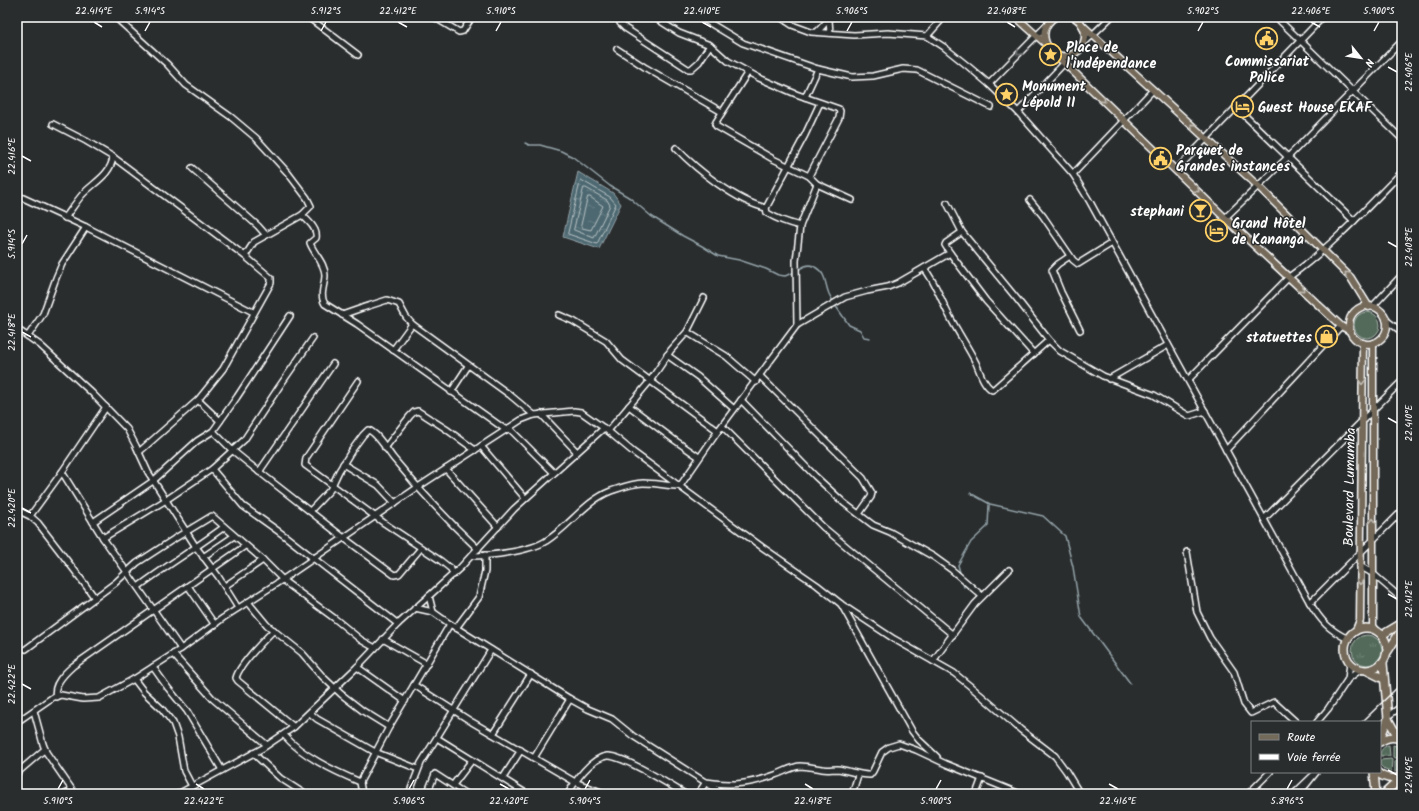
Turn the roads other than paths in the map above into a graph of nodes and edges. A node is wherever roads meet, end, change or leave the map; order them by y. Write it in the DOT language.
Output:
graph roads {
  1 [pos="116,17"];
  2 [pos="308,17"];
  3 [pos="434,17"];
  4 [pos="472,17"];
  5 [pos="623,17"];
  6 [pos="654,17"];
  7 [pos="700,17"];
  8 [pos="780,17"];
  9 [pos="944,17"];
  10 [pos="1016,17"];
  11 [pos="1055,17"];
  12 [pos="1074,17"];
  13 [pos="1111,17"];
  14 [pos="1276,17"];
  15 [pos="1323,17"];
  16 [pos="830,18"];
  17 [pos="1082,25"];
  18 [pos="1046,26"];
  19 [pos="817,32"];
  20 [pos="830,33"];
  21 [pos="1094,34"];
  22 [pos="927,36"];
  23 [pos="1036,36"];
  24 [pos="1301,40"];
  25 [pos="1402,41"];
  26 [pos="1083,44"];
  27 [pos="710,45"];
  28 [pos="1047,46"];
  29 [pos="616,49"];
  30 [pos="1055,54"];
  31 [pos="1073,54"];
  32 [pos="358,55"];
  33 [pos="1065,63"];
  34 [pos="818,69"];
  35 [pos="748,72"];
  36 [pos="989,84"];
  37 [pos="1154,90"];
  38 [pos="1353,91"];
  39 [pos="805,97"];
  40 [pos="820,103"];
  41 [pos="991,107"];
  42 [pos="1236,108"];
  43 [pos="722,112"];
  44 [pos="1018,112"];
  45 [pos="1124,120"];
  46 [pos="53,124"];
  47 [pos="1206,138"];
  48 [pos="1402,139"];
  49 [pos="676,148"];
  50 [pos="113,157"];
  51 [pos="1288,157"];
  52 [pos="789,166"];
  53 [pos="192,168"];
  54 [pos="1176,170"];
  55 [pos="1402,172"];
  56 [pos="1073,174"];
  57 [pos="809,176"];
  58 [pos="817,184"];
  59 [pos="1258,186"];
  60 [pos="21,197"];
  61 [pos="852,200"];
  62 [pos="1030,200"];
  63 [pos="947,203"];
  64 [pos="766,208"];
  65 [pos="302,216"];
  66 [pos="65,218"];
  67 [pos="1225,218"];
  68 [pos="1354,221"];
  69 [pos="800,226"];
  70 [pos="86,227"];
  71 [pos="962,232"];
  72 [pos="266,235"];
  73 [pos="1112,243"];
  74 [pos="1323,250"];
  75 [pos="950,253"];
  76 [pos="245,256"];
  77 [pos="1070,256"];
  78 [pos="924,268"];
  79 [pos="1402,275"];
  80 [pos="1289,276"];
  81 [pos="704,298"];
  82 [pos="1371,307"];
  83 [pos="254,312"];
  84 [pos="559,314"];
  85 [pos="342,315"];
  86 [pos="290,316"];
  87 [pos="1386,320"];
  88 [pos="412,324"];
  89 [pos="797,325"];
  90 [pos="1342,326"];
  91 [pos="17,329"];
  92 [pos="1080,330"];
  93 [pos="1350,331"];
  94 [pos="687,332"];
  95 [pos="1402,332"];
  96 [pos="28,336"];
  97 [pos="313,338"];
  98 [pos="1049,340"];
  99 [pos="1362,343"];
  100 [pos="1373,343"];
  101 [pos="1168,345"];
  102 [pos="393,350"];
  103 [pos="1034,354"];
  104 [pos="667,355"];
  105 [pos="333,364"];
  106 [pos="468,366"];
  107 [pos="760,376"];
  108 [pos="1109,379"];
  109 [pos="1188,380"];
  110 [pos="358,381"];
  111 [pos="650,381"];
  112 [pos="1402,381"];
  113 [pos="756,382"];
  114 [pos="452,392"];
  115 [pos="198,400"];
  116 [pos="741,400"];
  117 [pos="629,406"];
  118 [pos="106,407"];
  119 [pos="734,409"];
  120 [pos="1373,410"];
  121 [pos="1205,411"];
  122 [pos="541,414"];
  123 [pos="534,415"];
  124 [pos="220,421"];
  125 [pos="1362,421"];
  126 [pos="498,425"];
  127 [pos="722,426"];
  128 [pos="507,429"];
  129 [pos="606,430"];
  130 [pos="213,431"];
  131 [pos="718,431"];
  132 [pos="499,434"];
  133 [pos="481,446"];
  134 [pos="385,448"];
  135 [pos="232,450"];
  136 [pos="475,450"];
  137 [pos="1226,450"];
  138 [pos="576,451"];
  139 [pos="139,452"];
  140 [pos="699,457"];
  141 [pos="343,464"];
  142 [pos="212,469"];
  143 [pos="446,469"];
  144 [pos="62,472"];
  145 [pos="259,472"];
  146 [pos="553,472"];
  147 [pos="153,481"];
  148 [pos="332,485"];
  149 [pos="680,486"];
  150 [pos="418,487"];
  151 [pos="525,498"];
  152 [pos="166,500"];
  153 [pos="395,503"];
  154 [pos="17,510"];
  155 [pos="310,511"];
  156 [pos="1402,511"];
  157 [pos="859,514"];
  158 [pos="30,516"];
  159 [pos="376,517"];
  160 [pos="1264,519"];
  161 [pos="93,522"];
  162 [pos="224,527"];
  163 [pos="498,527"];
  164 [pos="186,531"];
  165 [pos="234,536"];
  166 [pos="103,538"];
  167 [pos="344,538"];
  168 [pos="1373,540"];
  169 [pos="245,546"];
  170 [pos="196,547"];
  171 [pos="421,548"];
  172 [pos="478,549"];
  173 [pos="1188,552"];
  174 [pos="1360,553"];
  175 [pos="485,555"];
  176 [pos="203,556"];
  177 [pos="472,556"];
  178 [pos="313,559"];
  179 [pos="263,560"];
  180 [pos="1360,566"];
  181 [pos="212,568"];
  182 [pos="460,568"];
  183 [pos="451,569"];
  184 [pos="1009,570"];
  185 [pos="127,572"];
  186 [pos="1372,573"];
  187 [pos="453,575"];
  188 [pos="282,580"];
  189 [pos="188,586"];
  190 [pos="225,586"];
  191 [pos="138,588"];
  192 [pos="429,596"];
  193 [pos="982,596"];
  194 [pos="94,598"];
  195 [pos="1402,599"];
  196 [pos="248,602"];
  197 [pos="1310,603"];
  198 [pos="841,604"];
  199 [pos="238,608"];
  200 [pos="415,608"];
  201 [pos="154,610"];
  202 [pos="433,612"];
  203 [pos="1402,623"];
  204 [pos="398,624"];
  205 [pos="450,624"];
  206 [pos="215,625"];
  207 [pos="456,628"];
  208 [pos="1402,629"];
  209 [pos="274,630"];
  210 [pos="1356,630"];
  211 [pos="1376,630"];
  212 [pos="954,635"];
  213 [pos="1382,635"];
  214 [pos="1348,639"];
  215 [pos="383,640"];
  216 [pos="375,648"];
  217 [pos="26,649"];
  218 [pos="181,649"];
  219 [pos="491,650"];
  220 [pos="1388,651"];
  221 [pos="173,654"];
  222 [pos="933,661"];
  223 [pos="1350,663"];
  224 [pos="1383,663"];
  225 [pos="426,664"];
  226 [pos="153,667"];
  227 [pos="357,667"];
  228 [pos="1364,670"];
  229 [pos="531,674"];
  230 [pos="134,679"];
  231 [pos="1348,679"];
  232 [pos="1384,679"];
  233 [pos="414,685"];
  234 [pos="335,688"];
  235 [pos="56,697"];
  236 [pos="570,699"];
  237 [pos="405,701"];
  238 [pos="1402,706"];
  239 [pos="454,710"];
  240 [pos="34,711"];
  241 [pos="310,713"];
  242 [pos="1388,718"];
  243 [pos="1295,721"];
  244 [pos="1318,721"];
  245 [pos="17,722"];
  246 [pos="294,727"];
  247 [pos="389,727"];
  248 [pos="493,734"];
  249 [pos="284,735"];
  250 [pos="437,738"];
  251 [pos="1381,738"];
  252 [pos="1400,740"];
  253 [pos="1381,741"];
  254 [pos="267,745"];
  255 [pos="46,749"];
  256 [pos="521,750"];
  257 [pos="375,752"];
  258 [pos="253,753"];
  259 [pos="534,758"];
  260 [pos="472,760"];
  261 [pos="946,764"];
  262 [pos="418,769"];
  263 [pos="222,770"];
  264 [pos="17,773"];
  265 [pos="1269,773"];
  266 [pos="1376,773"];
  267 [pos="1378,773"];
  268 [pos="858,775"];
  269 [pos="1402,777"];
  270 [pos="503,778"];
  271 [pos="982,778"];
  272 [pos="360,782"];
  273 [pos="575,782"];
  274 [pos="706,782"];
  275 [pos="453,785"];
  276 [pos="192,786"];
  277 [pos="585,787"];
  278 [pos="74,792"];
  279 [pos="65,794"];
  280 [pos="178,794"];
  281 [pos="306,794"];
  282 [pos="362,794"];
  283 [pos="409,794"];
  284 [pos="427,794"];
  285 [pos="466,794"];
  286 [pos="527,794"];
  287 [pos="568,794"];
  288 [pos="581,794"];
  289 [pos="606,794"];
  290 [pos="684,794"];
  291 [pos="698,794"];
  292 [pos="724,794"];
  293 [pos="852,794"];
  294 [pos="976,794"];
  295 [pos="1020,794"];
  296 [pos="1080,794"];
  297 [pos="1248,794"];
  298 [pos="1376,794"];
  299 [pos="1384,794"];
  1 -- 65 [label="street"];
  2 -- 32 [label="street"];
  3 -- 4 [label="street"];
  5 -- 27 [label="street"];
  6 -- 27 [label="street"];
  7 -- 34 [label="street"];
  8 -- 19 [label="street"];
  9 -- 22 [label="street"];
  10 -- 23 [label="main road"];
  11 -- 18 [label="main road"];
  12 -- 17 [label="main road"];
  13 -- 21 [label="street"];
  14 -- 24 [label="street"];
  15 -- 24 [label="street"];
  16 -- 19 [label="street"];
  16 -- 20 [label="street"];
  17 -- 21 [label="main road"];
  17 -- 26 [label="main road"];
  18 -- 23 [label="street"];
  18 -- 28 [label="main road"];
  19 -- 20 [label="street"];
  20 -- 22 [label="street"];
  21 -- 26 [label="street"];
  21 -- 37 [label="main road"];
  22 -- 36 [label="street"];
  23 -- 28 [label="main road"];
  23 -- 36 [label="street, one-way"];
  24 -- 38 [label="street"];
  24 -- 42 [label="street"];
  25 -- 38 [label="street"];
  26 -- 31 [label="main road"];
  27 -- 35 [label="street"];
  28 -- 30 [label="main road"];
  29 -- 43 [label="street"];
  30 -- 31 [label="main road"];
  30 -- 33 [label="main road"];
  31 -- 33 [label="street"];
  33 -- 44 [label="street"];
  33 -- 45 [label="main road, one-way"];
  34 -- 39 [label="street"];
  34 -- 41 [label="street"];
  35 -- 39 [label="street"];
  35 -- 43 [label="street"];
  36 -- 44 [label="street"];
  37 -- 45 [label="street"];
  47 -- 37 [label="main road, one-way"];
  38 -- 48 [label="street"];
  38 -- 51 [label="street"];
  39 -- 40 [label="street"];
  40 -- 52 [label="street"];
  40 -- 57 [label="street"];
  42 -- 47 [label="street"];
  42 -- 51 [label="street"];
  43 -- 52 [label="street"];
  44 -- 56 [label="street"];
  45 -- 54 [label="main road"];
  45 -- 56 [label="street"];
  46 -- 50 [label="street"];
  47 -- 54 [label="street"];
  47 -- 59 [label="main road"];
  49 -- 64 [label="street"];
  50 -- 66 [label="street"];
  50 -- 76 [label="street"];
  51 -- 59 [label="street"];
  51 -- 68 [label="street"];
  52 -- 57 [label="street"];
  52 -- 64 [label="street"];
  53 -- 72 [label="street"];
  54 -- 67 [label="main road, one-way"];
  55 -- 68 [label="street"];
  56 -- 73 [label="street"];
  57 -- 58 [label="street"];
  58 -- 61 [label="street"];
  58 -- 69 [label="street"];
  59 -- 67 [label="street"];
  59 -- 74 [label="main road"];
  60 -- 66 [label="street"];
  62 -- 77 [label="street"];
  63 -- 71 [label="street"];
  64 -- 69 [label="street"];
  65 -- 72 [label="street"];
  65 -- 85 [label="street"];
  66 -- 70 [label="street"];
  67 -- 80 [label="main road"];
  68 -- 74 [label="street"];
  69 -- 89 [label="street"];
  70 -- 83 [label="street"];
  70 -- 96 [label="street"];
  71 -- 75 [label="street"];
  71 -- 98 [label="street"];
  72 -- 76 [label="street"];
  73 -- 77 [label="street"];
  73 -- 101 [label="street"];
  74 -- 80 [label="street"];
  82 -- 74 [label="main road, one-way"];
  75 -- 78 [label="street"];
  75 -- 103 [label="street"];
  76 -- 83 [label="street"];
  77 -- 92 [label="street"];
  78 -- 89 [label="street"];
  78 -- 103 [label="street"];
  79 -- 82 [label="street"];
  80 -- 90 [label="main road, one-way"];
  80 -- 109 [label="street"];
  81 -- 94 [label="street"];
  82 -- 87 [label="main road"];
  82 -- 93 [label="main road"];
  83 -- 115 [label="street"];
  84 -- 111 [label="street"];
  85 -- 88 [label="street"];
  85 -- 102 [label="street"];
  86 -- 124 [label="street"];
  87 -- 95 [label="street"];
  87 -- 100 [label="main road"];
  88 -- 102 [label="street"];
  88 -- 106 [label="street"];
  89 -- 107 [label="street"];
  90 -- 93 [label="main road"];
  90 -- 137 [label="street"];
  91 -- 96 [label="street"];
  93 -- 99 [label="main road"];
  94 -- 104 [label="street"];
  94 -- 113 [label="street"];
  96 -- 118 [label="street"];
  97 -- 135 [label="street"];
  98 -- 103 [label="street"];
  98 -- 108 [label="street"];
  99 -- 100 [label="main road"];
  99 -- 125 [label="main road, Boulevard Lumumba, one-way"];
  100 -- 120 [label="main road, Boulevard Lumumba"];
  101 -- 108 [label="street"];
  101 -- 109 [label="street"];
  102 -- 114 [label="street"];
  104 -- 111 [label="street"];
  104 -- 119 [label="street"];
  105 -- 145 [label="street"];
  106 -- 114 [label="street"];
  106 -- 123 [label="street"];
  107 -- 113 [label="street"];
  107 -- 157 [label="street"];
  108 -- 121 [label="street"];
  109 -- 121 [label="street"];
  110 -- 148 [label="street"];
  111 -- 117 [label="street"];
  111 -- 131 [label="street"];
  112 -- 120 [label="street"];
  113 -- 116 [label="street"];
  114 -- 126 [label="street"];
  115 -- 124 [label="street"];
  115 -- 139 [label="street"];
  116 -- 119 [label="street"];
  116 -- 157 [label="street"];
  117 -- 129 [label="street"];
  117 -- 140 [label="street"];
  118 -- 139 [label="street"];
  118 -- 144 [label="street"];
  119 -- 127 [label="street"];
  120 -- 125 [label="street"];
  168 -- 120 [label="main road, Boulevard Lumumba, one-way"];
  121 -- 137 [label="street"];
  122 -- 123 [label="street"];
  122 -- 129 [label="street"];
  122 -- 138 [label="street"];
  123 -- 128 [label="street"];
  124 -- 130 [label="street"];
  125 -- 160 [label="street"];
  125 -- 174 [label="main road, Boulevard Lumumba"];
  126 -- 128 [label="street"];
  126 -- 132 [label="street"];
  127 -- 131 [label="street"];
  127 -- 212 [label="street"];
  128 -- 132 [label="street"];
  128 -- 146 [label="street"];
  129 -- 138 [label="street"];
  129 -- 149 [label="street"];
  130 -- 135 [label="street"];
  130 -- 147 [label="street"];
  131 -- 140 [label="street"];
  132 -- 133 [label="street"];
  133 -- 136 [label="street"];
  133 -- 151 [label="street"];
  134 -- 136 [label="street"];
  134 -- 141 [label="street"];
  134 -- 150 [label="street"];
  135 -- 142 [label="street"];
  135 -- 145 [label="street"];
  136 -- 143 [label="street"];
  137 -- 160 [label="street"];
  138 -- 146 [label="street"];
  139 -- 147 [label="street"];
  140 -- 149 [label="street"];
  141 -- 148 [label="street"];
  141 -- 153 [label="street"];
  142 -- 152 [label="street"];
  142 -- 178 [label="street"];
  143 -- 150 [label="street"];
  143 -- 163 [label="street"];
  144 -- 158 [label="street"];
  144 -- 161 [label="street"];
  145 -- 155 [label="street"];
  146 -- 151 [label="street"];
  147 -- 152 [label="street"];
  147 -- 161 [label="street"];
  148 -- 155 [label="street"];
  148 -- 159 [label="street"];
  149 -- 175 [label="street"];
  149 -- 198 [label="street"];
  150 -- 153 [label="street"];
  150 -- 172 [label="street"];
  151 -- 163 [label="street"];
  152 -- 164 [label="street"];
  152 -- 166 [label="street"];
  153 -- 159 [label="street"];
  154 -- 158 [label="street"];
  155 -- 167 [label="street"];
  156 -- 168 [label="street"];
  157 -- 193 [label="street"];
  158 -- 194 [label="street"];
  159 -- 167 [label="street"];
  159 -- 171 [label="street"];
  160 -- 197 [label="street"];
  161 -- 166 [label="street"];
  162 -- 164 [label="street"];
  162 -- 165 [label="street"];
  162 -- 170 [label="street"];
  163 -- 172 [label="street"];
  164 -- 170 [label="street"];
  164 -- 185 [label="street"];
  165 -- 169 [label="street"];
  165 -- 176 [label="street"];
  166 -- 185 [label="street"];
  167 -- 171 [label="street"];
  167 -- 178 [label="street"];
  168 -- 174 [label="street"];
  168 -- 186 [label="main road, Boulevard Lumumba"];
  169 -- 179 [label="street"];
  169 -- 181 [label="street"];
  170 -- 176 [label="street"];
  170 -- 191 [label="street"];
  171 -- 183 [label="street"];
  172 -- 177 [label="street"];
  173 -- 243 [label="street"];
  174 -- 180 [label="main road, Boulevard Lumumba"];
  174 -- 197 [label="street"];
  175 -- 177 [label="street"];
  175 -- 207 [label="street"];
  176 -- 181 [label="street"];
  177 -- 182 [label="street"];
  178 -- 188 [label="street"];
  178 -- 204 [label="street"];
  179 -- 188 [label="street"];
  179 -- 190 [label="street"];
  180 -- 186 [label="street"];
  180 -- 210 [label="main road, Boulevard Lumumba, one-way"];
  181 -- 189 [label="street"];
  181 -- 190 [label="street"];
  182 -- 183 [label="street"];
  182 -- 187 [label="street"];
  183 -- 187 [label="street"];
  184 -- 193 [label="street"];
  185 -- 191 [label="street"];
  185 -- 194 [label="street"];
  186 -- 195 [label="street"];
  186 -- 211 [label="main road, Boulevard Lumumba"];
  187 -- 192 [label="street"];
  188 -- 196 [label="street"];
  188 -- 216 [label="street"];
  189 -- 201 [label="street"];
  189 -- 206 [label="street"];
  190 -- 199 [label="street"];
  191 -- 201 [label="street"];
  192 -- 200 [label="street"];
  192 -- 202 [label="street"];
  193 -- 212 [label="street"];
  194 -- 217 [label="street"];
  196 -- 199 [label="street"];
  196 -- 209 [label="street"];
  197 -- 214 [label="street"];
  198 -- 222 [label="street"];
  198 -- 261 [label="street"];
  199 -- 206 [label="street"];
  200 -- 202 [label="street"];
  200 -- 204 [label="street"];
  201 -- 218 [label="street"];
  201 -- 235 [label="street"];
  202 -- 205 [label="street"];
  203 -- 213 [label="highway"];
  204 -- 215 [label="street"];
  205 -- 207 [label="street"];
  205 -- 225 [label="street"];
  206 -- 218 [label="street"];
  207 -- 219 [label="street"];
  208 -- 220 [label="highway"];
  209 -- 234 [label="street"];
  209 -- 246 [label="street"];
  210 -- 211 [label="highway"];
  210 -- 214 [label="highway"];
  211 -- 213 [label="highway"];
  212 -- 222 [label="street"];
  213 -- 220 [label="highway"];
  214 -- 223 [label="highway"];
  215 -- 216 [label="street"];
  215 -- 225 [label="street"];
  216 -- 227 [label="street"];
  218 -- 221 [label="street"];
  219 -- 229 [label="street"];
  219 -- 239 [label="street"];
  220 -- 224 [label="highway"];
  221 -- 226 [label="street"];
  221 -- 254 [label="street"];
  222 -- 296 [label="street"];
  223 -- 228 [label="highway"];
  223 -- 231 [label="street"];
  224 -- 228 [label="highway"];
  224 -- 232 [label="highway"];
  225 -- 233 [label="street"];
  226 -- 230 [label="street"];
  226 -- 263 [label="street"];
  227 -- 234 [label="street"];
  227 -- 237 [label="street"];
  228 -- 231 [label="street"];
  228 -- 232 [label="highway"];
  229 -- 236 [label="street"];
  229 -- 248 [label="street"];
  230 -- 235 [label="street"];
  230 -- 276 [label="street"];
  231 -- 244 [label="street"];
  232 -- 242 [label="highway"];
  233 -- 237 [label="street"];
  233 -- 239 [label="street"];
  234 -- 241 [label="street"];
  234 -- 247 [label="street"];
  235 -- 240 [label="street"];
  236 -- 259 [label="street"];
  236 -- 274 [label="street"];
  237 -- 247 [label="street"];
  238 -- 242 [label="street"];
  239 -- 248 [label="street"];
  239 -- 250 [label="street"];
  240 -- 245 [label="street"];
  240 -- 255 [label="street"];
  241 -- 246 [label="street"];
  241 -- 257 [label="street"];
  242 -- 251 [label="highway"];
  242 -- 252 [label="highway"];
  246 -- 249 [label="street"];
  247 -- 257 [label="street"];
  248 -- 256 [label="street"];
  249 -- 254 [label="street"];
  249 -- 272 [label="street"];
  250 -- 260 [label="street"];
  250 -- 262 [label="street"];
  252 -- 253 [label="highway"];
  254 -- 258 [label="street"];
  255 -- 264 [label="street"];
  255 -- 278 [label="street"];
  256 -- 259 [label="street"];
  256 -- 270 [label="street"];
  257 -- 262 [label="street"];
  257 -- 272 [label="street"];
  258 -- 263 [label="street"];
  258 -- 281 [label="street"];
  259 -- 273 [label="street"];
  260 -- 270 [label="street"];
  260 -- 275 [label="street"];
  261 -- 268 [label="street"];
  261 -- 271 [label="street"];
  262 -- 283 [label="street"];
  263 -- 276 [label="street"];
  265 -- 297 [label="street"];
  266 -- 298 [label="highway"];
  267 -- 269 [label="highway"];
  268 -- 274 [label="street"];
  268 -- 293 [label="street"];
  269 -- 299 [label="highway"];
  270 -- 286 [label="street"];
  271 -- 294 [label="street"];
  271 -- 295 [label="street"];
  272 -- 282 [label="street"];
  273 -- 277 [label="street"];
  273 -- 287 [label="street"];
  273 -- 290 [label="street"];
  274 -- 291 [label="street"];
  274 -- 292 [label="street"];
  275 -- 284 [label="street"];
  275 -- 285 [label="street"];
  276 -- 280 [label="street"];
  277 -- 288 [label="street"];
  277 -- 289 [label="street"];
  278 -- 279 [label="street"];
}
